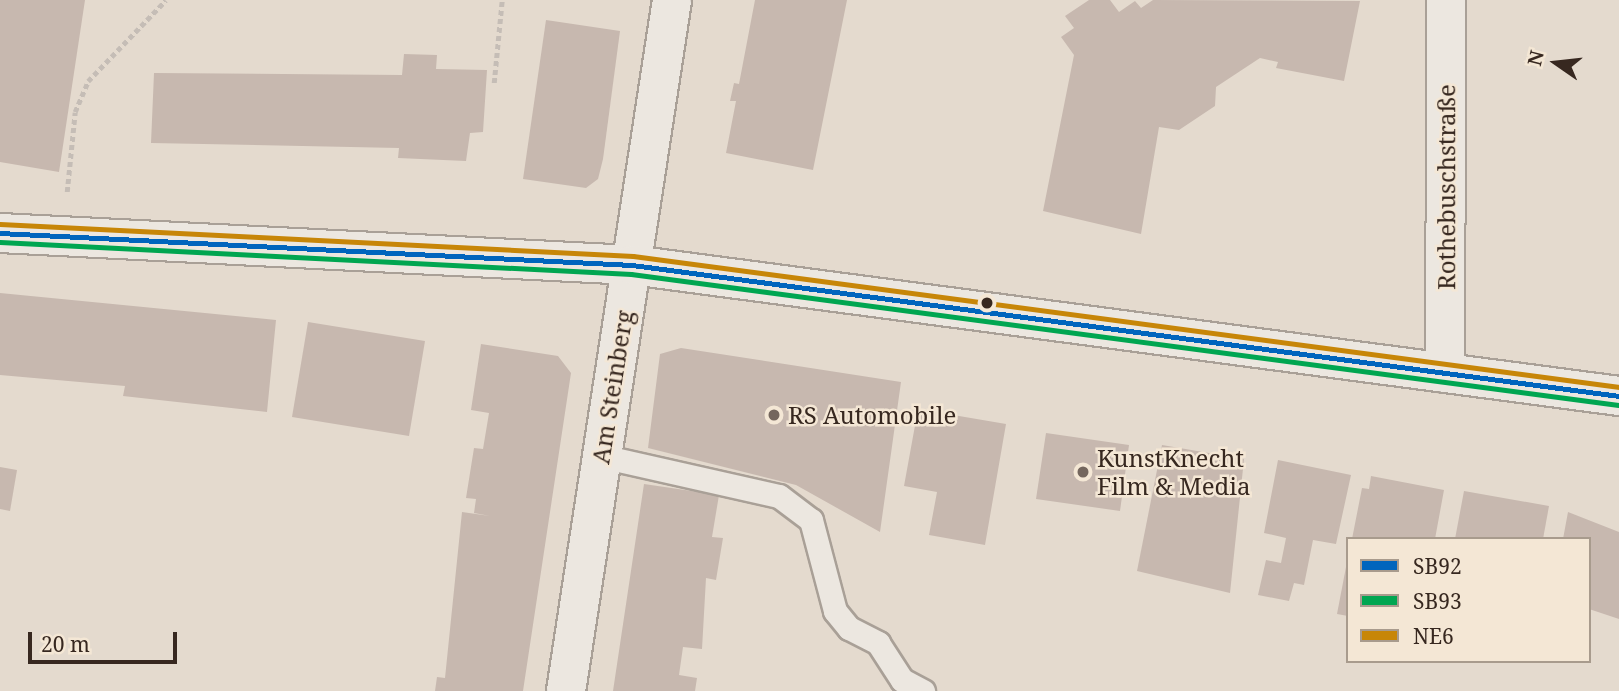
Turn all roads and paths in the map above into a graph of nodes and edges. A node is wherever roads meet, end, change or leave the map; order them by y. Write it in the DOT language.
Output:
graph roads {
  1 [pos="166,0"];
  2 [pos="502,0"];
  3 [pos="672,0"];
  4 [pos="1446,0"];
  5 [pos="494,83"];
  6 [pos="0,233"];
  7 [pos="64,237"];
  8 [pos="632,265"];
  9 [pos="1445,373"];
  10 [pos="1619,396"];
  11 [pos="601,456"];
  12 [pos="566,691"];
  13 [pos="923,691"];
  1 -- 7 [label="path"];
  2 -- 5 [label="path"];
  3 -- 8 [label="street, Am Steinberg"];
  4 -- 9 [label="street, Rothebuschstraße"];
  6 -- 7 [label="street"];
  7 -- 8 [label="street"];
  8 -- 9 [label="street"];
  8 -- 11 [label="street, Am Steinberg"];
  9 -- 10 [label="street"];
  11 -- 12 [label="street, Am Steinberg"];
  11 -- 13 [label="lane"];
}
